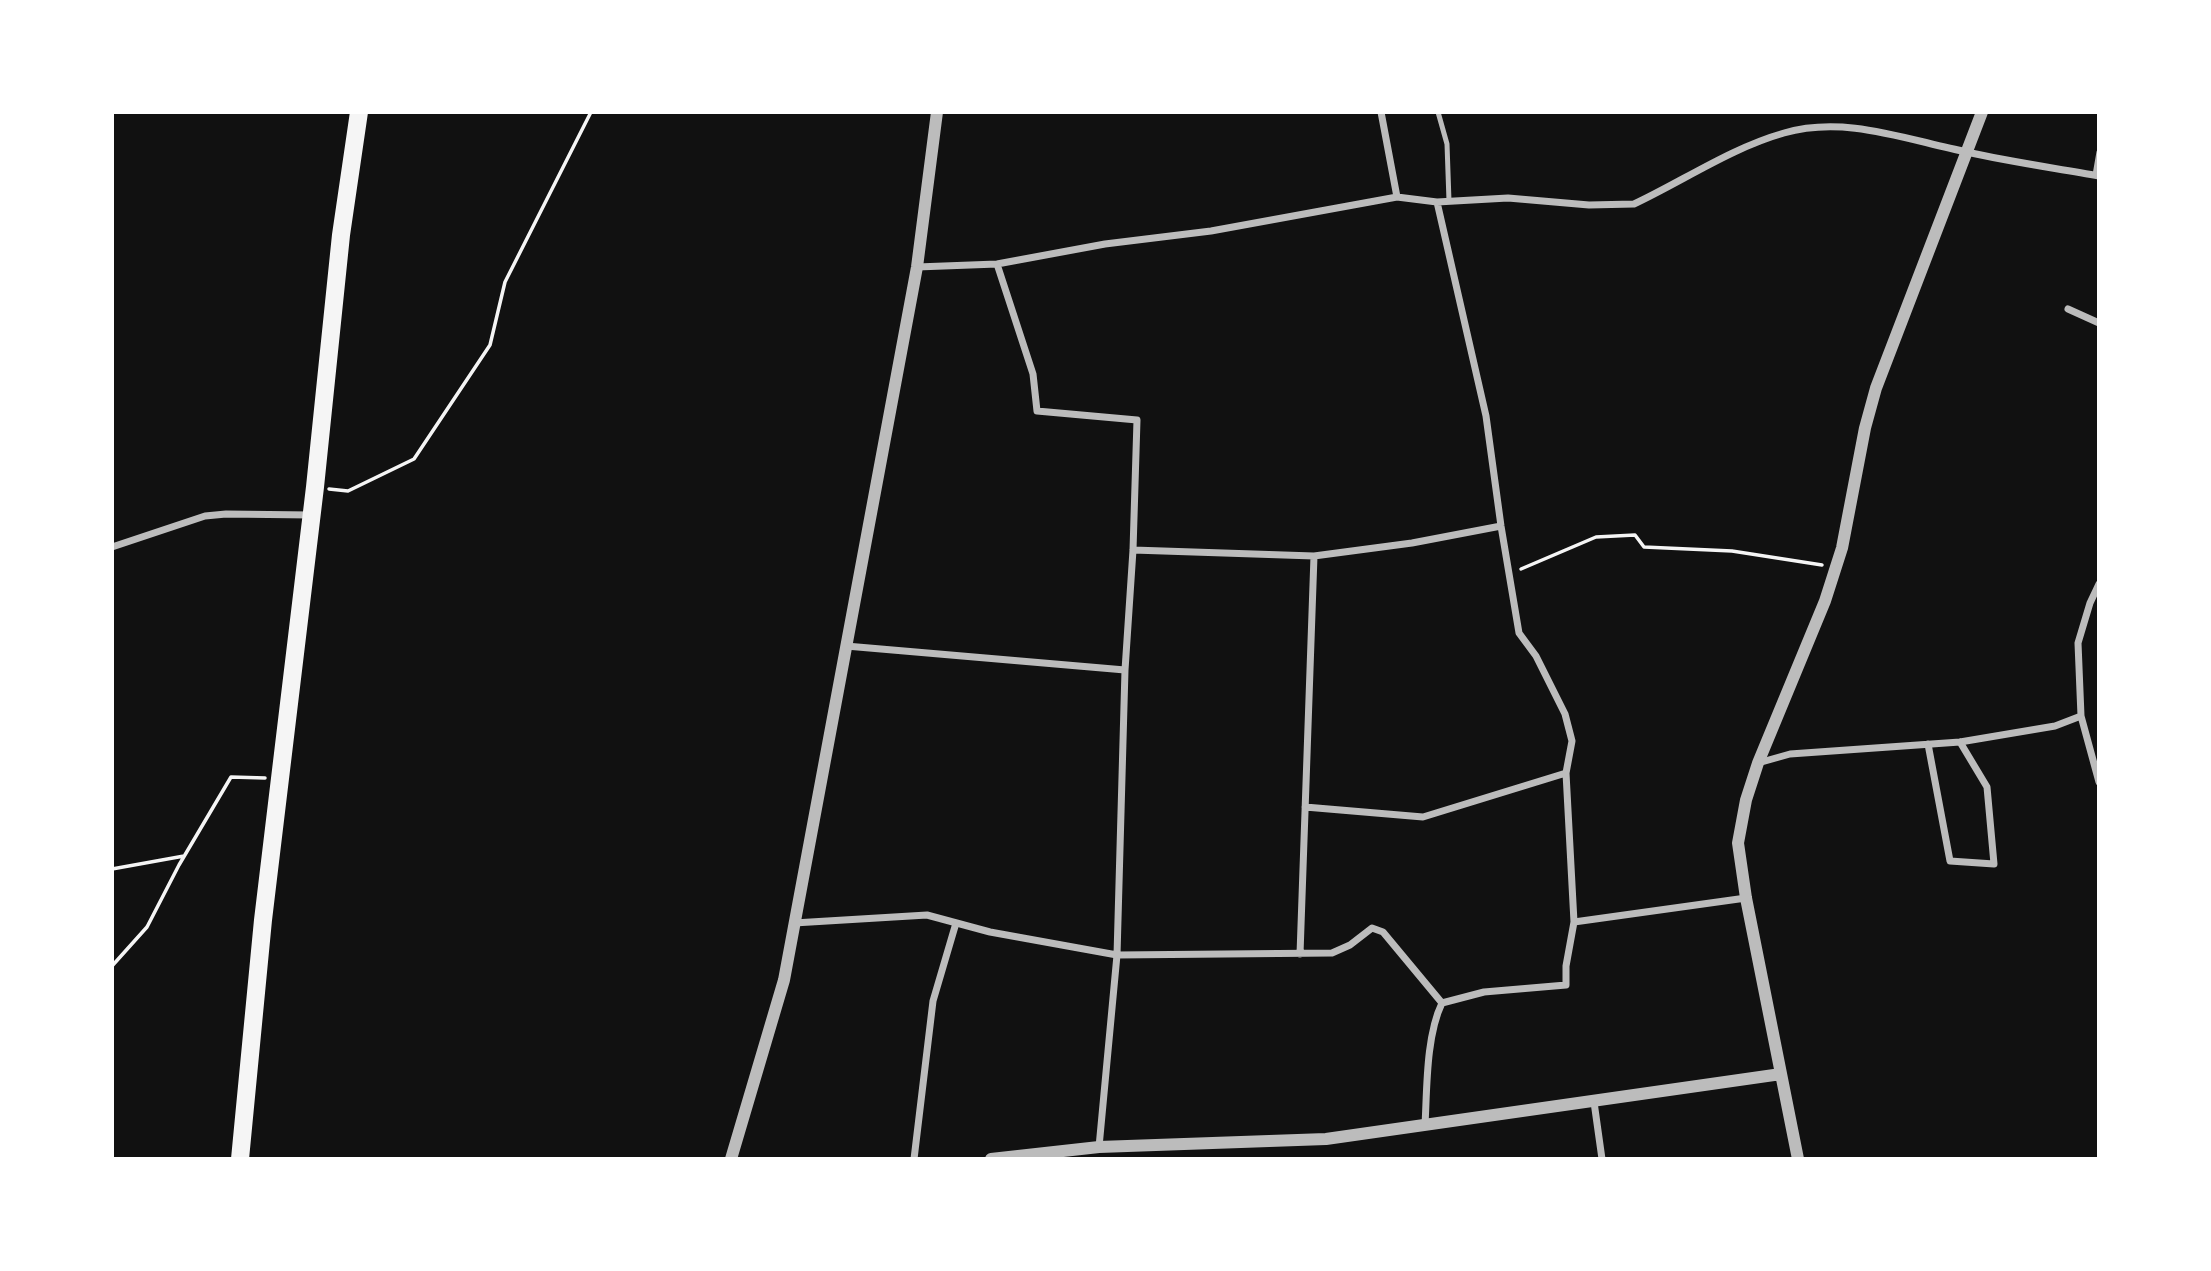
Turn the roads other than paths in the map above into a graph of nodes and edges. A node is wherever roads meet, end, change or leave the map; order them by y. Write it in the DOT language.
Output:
graph roads {
  1 [pos="359,112"];
  2 [pos="937,112"];
  3 [pos="1381,112"];
  4 [pos="1438,112"];
  5 [pos="1982,112"];
  6 [pos="1967,152"];
  7 [pos="2099,152"];
  8 [pos="2097,176"];
  9 [pos="1396,197"];
  10 [pos="1449,201"];
  11 [pos="1437,202"];
  12 [pos="997,264"];
  13 [pos="917,267"];
  14 [pos="2068,309"];
  15 [pos="2099,323"];
  16 [pos="312,515"];
  17 [pos="1501,526"];
  18 [pos="112,547"];
  19 [pos="1133,550"];
  20 [pos="1314,556"];
  21 [pos="2099,584"];
  22 [pos="846,646"];
  23 [pos="1125,670"];
  24 [pos="2081,716"];
  25 [pos="1960,742"];
  26 [pos="1928,744"];
  27 [pos="1758,763"];
  28 [pos="1566,773"];
  29 [pos="2099,782"];
  30 [pos="1305,807"];
  31 [pos="1746,898"];
  32 [pos="1574,922"];
  33 [pos="794,923"];
  34 [pos="956,923"];
  35 [pos="1300,954"];
  36 [pos="1117,955"];
  37 [pos="1442,1003"];
  38 [pos="1781,1074"];
  39 [pos="1594,1102"];
  40 [pos="1425,1125"];
  41 [pos="1099,1147"];
  42 [pos="240,1159"];
  43 [pos="731,1159"];
  44 [pos="914,1159"];
  45 [pos="991,1159"];
  46 [pos="1602,1159"];
  47 [pos="1798,1159"];
  1 -- 16 [label="main road"];
  2 -- 13 [label="street"];
  3 -- 9 [label="street"];
  4 -- 10 [label="lane"];
  5 -- 6 [label="street"];
  6 -- 8 [label="street"];
  6 -- 10 [label="street"];
  6 -- 27 [label="street"];
  7 -- 8 [label="lane"];
  9 -- 11 [label="street"];
  9 -- 12 [label="street"];
  10 -- 11 [label="street"];
  11 -- 17 [label="street"];
  12 -- 13 [label="street"];
  12 -- 19 [label="street"];
  13 -- 22 [label="street"];
  14 -- 15 [label="street"];
  16 -- 18 [label="street"];
  16 -- 42 [label="main road"];
  17 -- 20 [label="street"];
  17 -- 28 [label="street"];
  19 -- 20 [label="street"];
  19 -- 23 [label="street"];
  20 -- 30 [label="street"];
  21 -- 24 [label="street"];
  22 -- 23 [label="street"];
  22 -- 33 [label="street"];
  23 -- 36 [label="street"];
  24 -- 25 [label="street"];
  24 -- 29 [label="street"];
  25 -- 26 [label="street"];
  25 -- 26 [label="street"];
  26 -- 27 [label="street"];
  27 -- 31 [label="street"];
  28 -- 30 [label="street"];
  28 -- 32 [label="street"];
  30 -- 35 [label="street"];
  31 -- 32 [label="street"];
  31 -- 38 [label="street"];
  32 -- 37 [label="street"];
  33 -- 34 [label="street"];
  33 -- 43 [label="street"];
  34 -- 36 [label="street"];
  34 -- 44 [label="street"];
  35 -- 36 [label="street"];
  35 -- 37 [label="street"];
  36 -- 41 [label="street"];
  37 -- 40 [label="street"];
  38 -- 39 [label="street"];
  38 -- 47 [label="street"];
  39 -- 40 [label="street"];
  39 -- 46 [label="street"];
  40 -- 41 [label="street"];
  41 -- 45 [label="street"];
}
